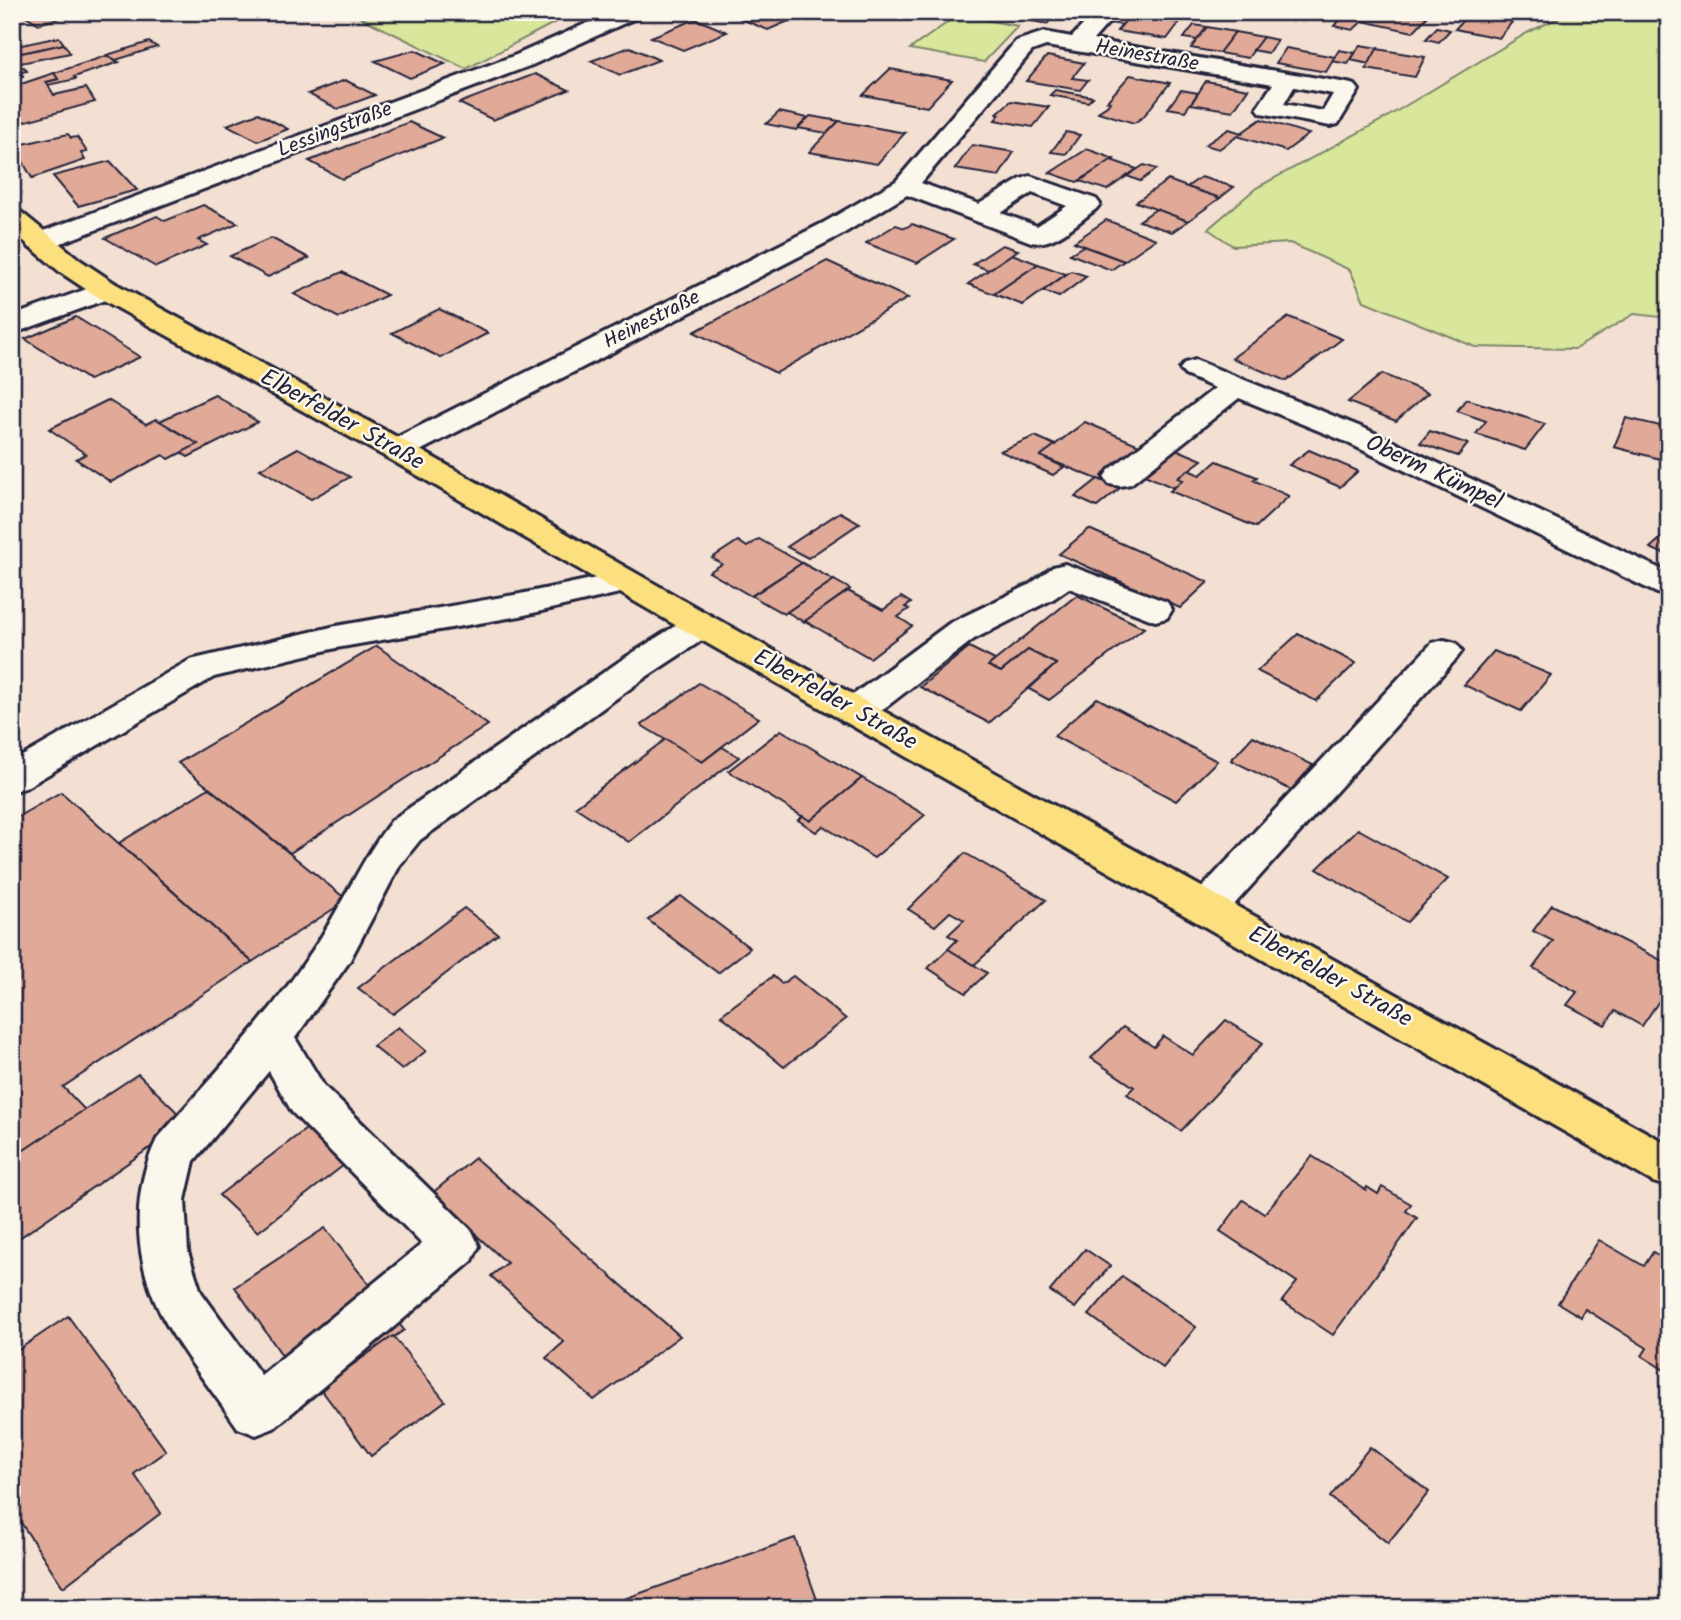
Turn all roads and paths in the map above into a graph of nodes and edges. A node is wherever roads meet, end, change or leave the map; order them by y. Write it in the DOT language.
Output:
graph roads {
  1 [pos="630,12"];
  2 [pos="1107,12"];
  3 [pos="1078,44"];
  4 [pos="1287,79"];
  5 [pos="905,186"];
  6 [pos="981,214"];
  7 [pos="12,218"];
  8 [pos="39,242"];
  9 [pos="106,290"];
  10 [pos="12,326"];
  11 [pos="1195,369"];
  12 [pos="1235,386"];
  13 [pos="397,450"];
  14 [pos="1120,477"];
  15 [pos="625,582"];
  16 [pos="1669,586"];
  17 [pos="1155,610"];
  18 [pos="701,625"];
  19 [pos="1444,651"];
  20 [pos="855,712"];
  21 [pos="12,779"];
  22 [pos="1208,908"];
  23 [pos="272,1037"];
  24 [pos="1669,1168"];
  1 -- 8 [label="street, Lessingstraße"];
  2 -- 3 [label="street"];
  3 -- 4 [label="street, Heinestraße"];
  3 -- 5 [label="street, Heinestraße"];
  5 -- 6 [label="street"];
  5 -- 13 [label="street, Heinestraße"];
  7 -- 8 [label="main road, Elberfelder Straße"];
  8 -- 9 [label="main road, Elberfelder Straße"];
  9 -- 10 [label="street"];
  9 -- 13 [label="main road, Elberfelder Straße"];
  11 -- 12 [label="street, Oberm Kümpel"];
  12 -- 14 [label="street"];
  12 -- 16 [label="street, Oberm Kümpel"];
  13 -- 15 [label="main road, Elberfelder Straße"];
  15 -- 18 [label="main road, Elberfelder Straße"];
  15 -- 21 [label="street"];
  17 -- 20 [label="street"];
  18 -- 20 [label="main road, Elberfelder Straße"];
  18 -- 23 [label="street"];
  19 -- 22 [label="street"];
  20 -- 22 [label="main road, Elberfelder Straße"];
  22 -- 24 [label="main road, Elberfelder Straße"];
  23 -- 23 [label="street"];
}
